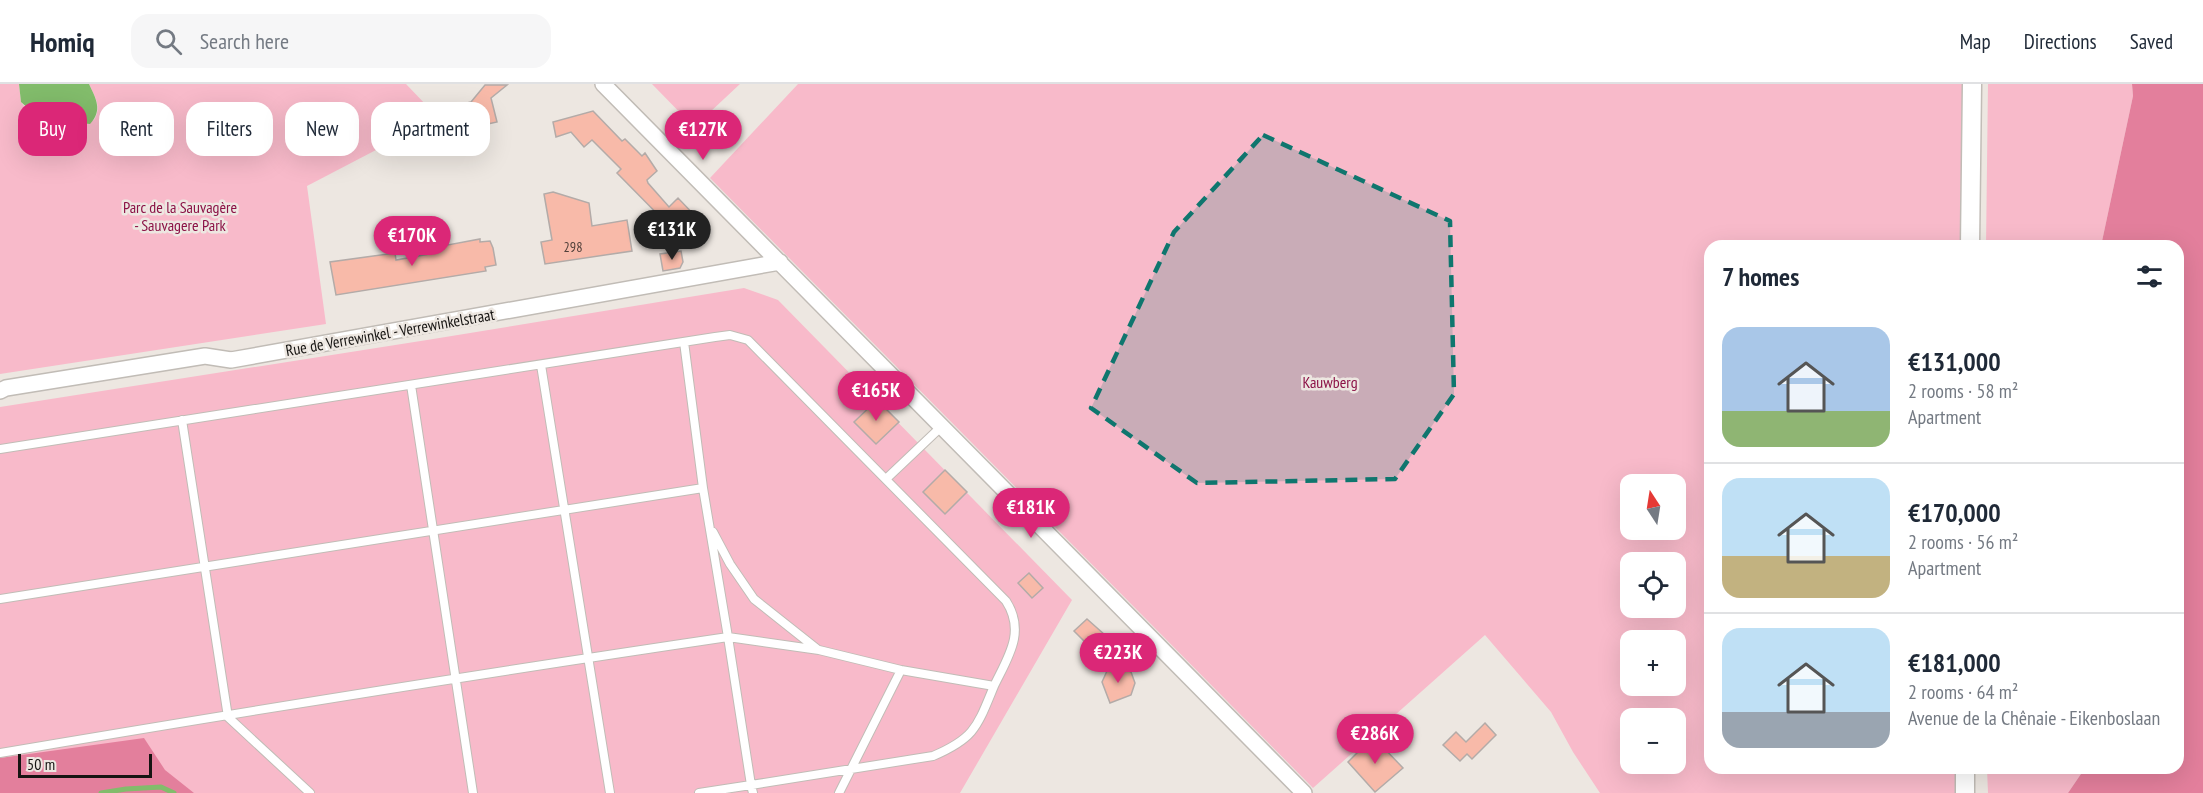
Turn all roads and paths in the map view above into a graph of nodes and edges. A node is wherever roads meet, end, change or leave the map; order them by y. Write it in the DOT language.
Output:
graph roads {
  1 [pos="603,84"];
  2 [pos="1972,84"];
  3 [pos="1970,240"];
  4 [pos="780,262"];
  5 [pos="684,342"];
  6 [pos="541,365"];
  7 [pos="411,385"];
  8 [pos="0,391"];
  9 [pos="182,420"];
  10 [pos="943,425"];
  11 [pos="0,449"];
  12 [pos="886,479"];
  13 [pos="703,488"];
  14 [pos="565,511"];
  15 [pos="709,524"];
  16 [pos="432,531"];
  17 [pos="204,567"];
  18 [pos="0,600"];
  19 [pos="728,637"];
  20 [pos="819,650"];
  21 [pos="587,658"];
  22 [pos="901,670"];
  23 [pos="455,678"];
  24 [pos="994,686"];
  25 [pos="228,717"];
  26 [pos="0,752"];
  27 [pos="851,770"];
  28 [pos="1965,774"];
  29 [pos="752,789"];
  30 [pos="310,793"];
  31 [pos="473,793"];
  32 [pos="610,793"];
  33 [pos="699,793"];
  34 [pos="838,793"];
  35 [pos="1304,793"];
  36 [pos="1965,793"];
  1 -- 4 [label="street"];
  2 -- 3 [label="street"];
  4 -- 8 [label="street, Rue de Verrewinkel - Verrewinkelstraat"];
  4 -- 10 [label="street"];
  5 -- 6 [label="lane"];
  5 -- 12 [label="lane"];
  5 -- 13 [label="lane"];
  6 -- 7 [label="lane"];
  6 -- 14 [label="lane"];
  7 -- 9 [label="lane"];
  7 -- 16 [label="lane"];
  9 -- 11 [label="lane"];
  9 -- 17 [label="lane"];
  10 -- 12 [label="lane"];
  10 -- 35 [label="street"];
  12 -- 24 [label="lane"];
  13 -- 14 [label="lane"];
  13 -- 15 [label="lane"];
  14 -- 16 [label="lane"];
  14 -- 21 [label="lane"];
  15 -- 19 [label="lane"];
  15 -- 20 [label="lane"];
  16 -- 17 [label="lane"];
  16 -- 23 [label="lane"];
  17 -- 18 [label="lane"];
  17 -- 25 [label="lane"];
  19 -- 20 [label="lane"];
  19 -- 21 [label="lane"];
  19 -- 29 [label="lane"];
  20 -- 22 [label="lane"];
  21 -- 23 [label="lane"];
  21 -- 32 [label="lane"];
  22 -- 24 [label="lane"];
  22 -- 27 [label="lane"];
  23 -- 25 [label="lane"];
  23 -- 31 [label="lane"];
  24 -- 27 [label="lane"];
  25 -- 26 [label="lane"];
  25 -- 30 [label="lane"];
  27 -- 29 [label="lane"];
  27 -- 34 [label="lane"];
  28 -- 36 [label="street"];
  29 -- 33 [label="lane"];
}
